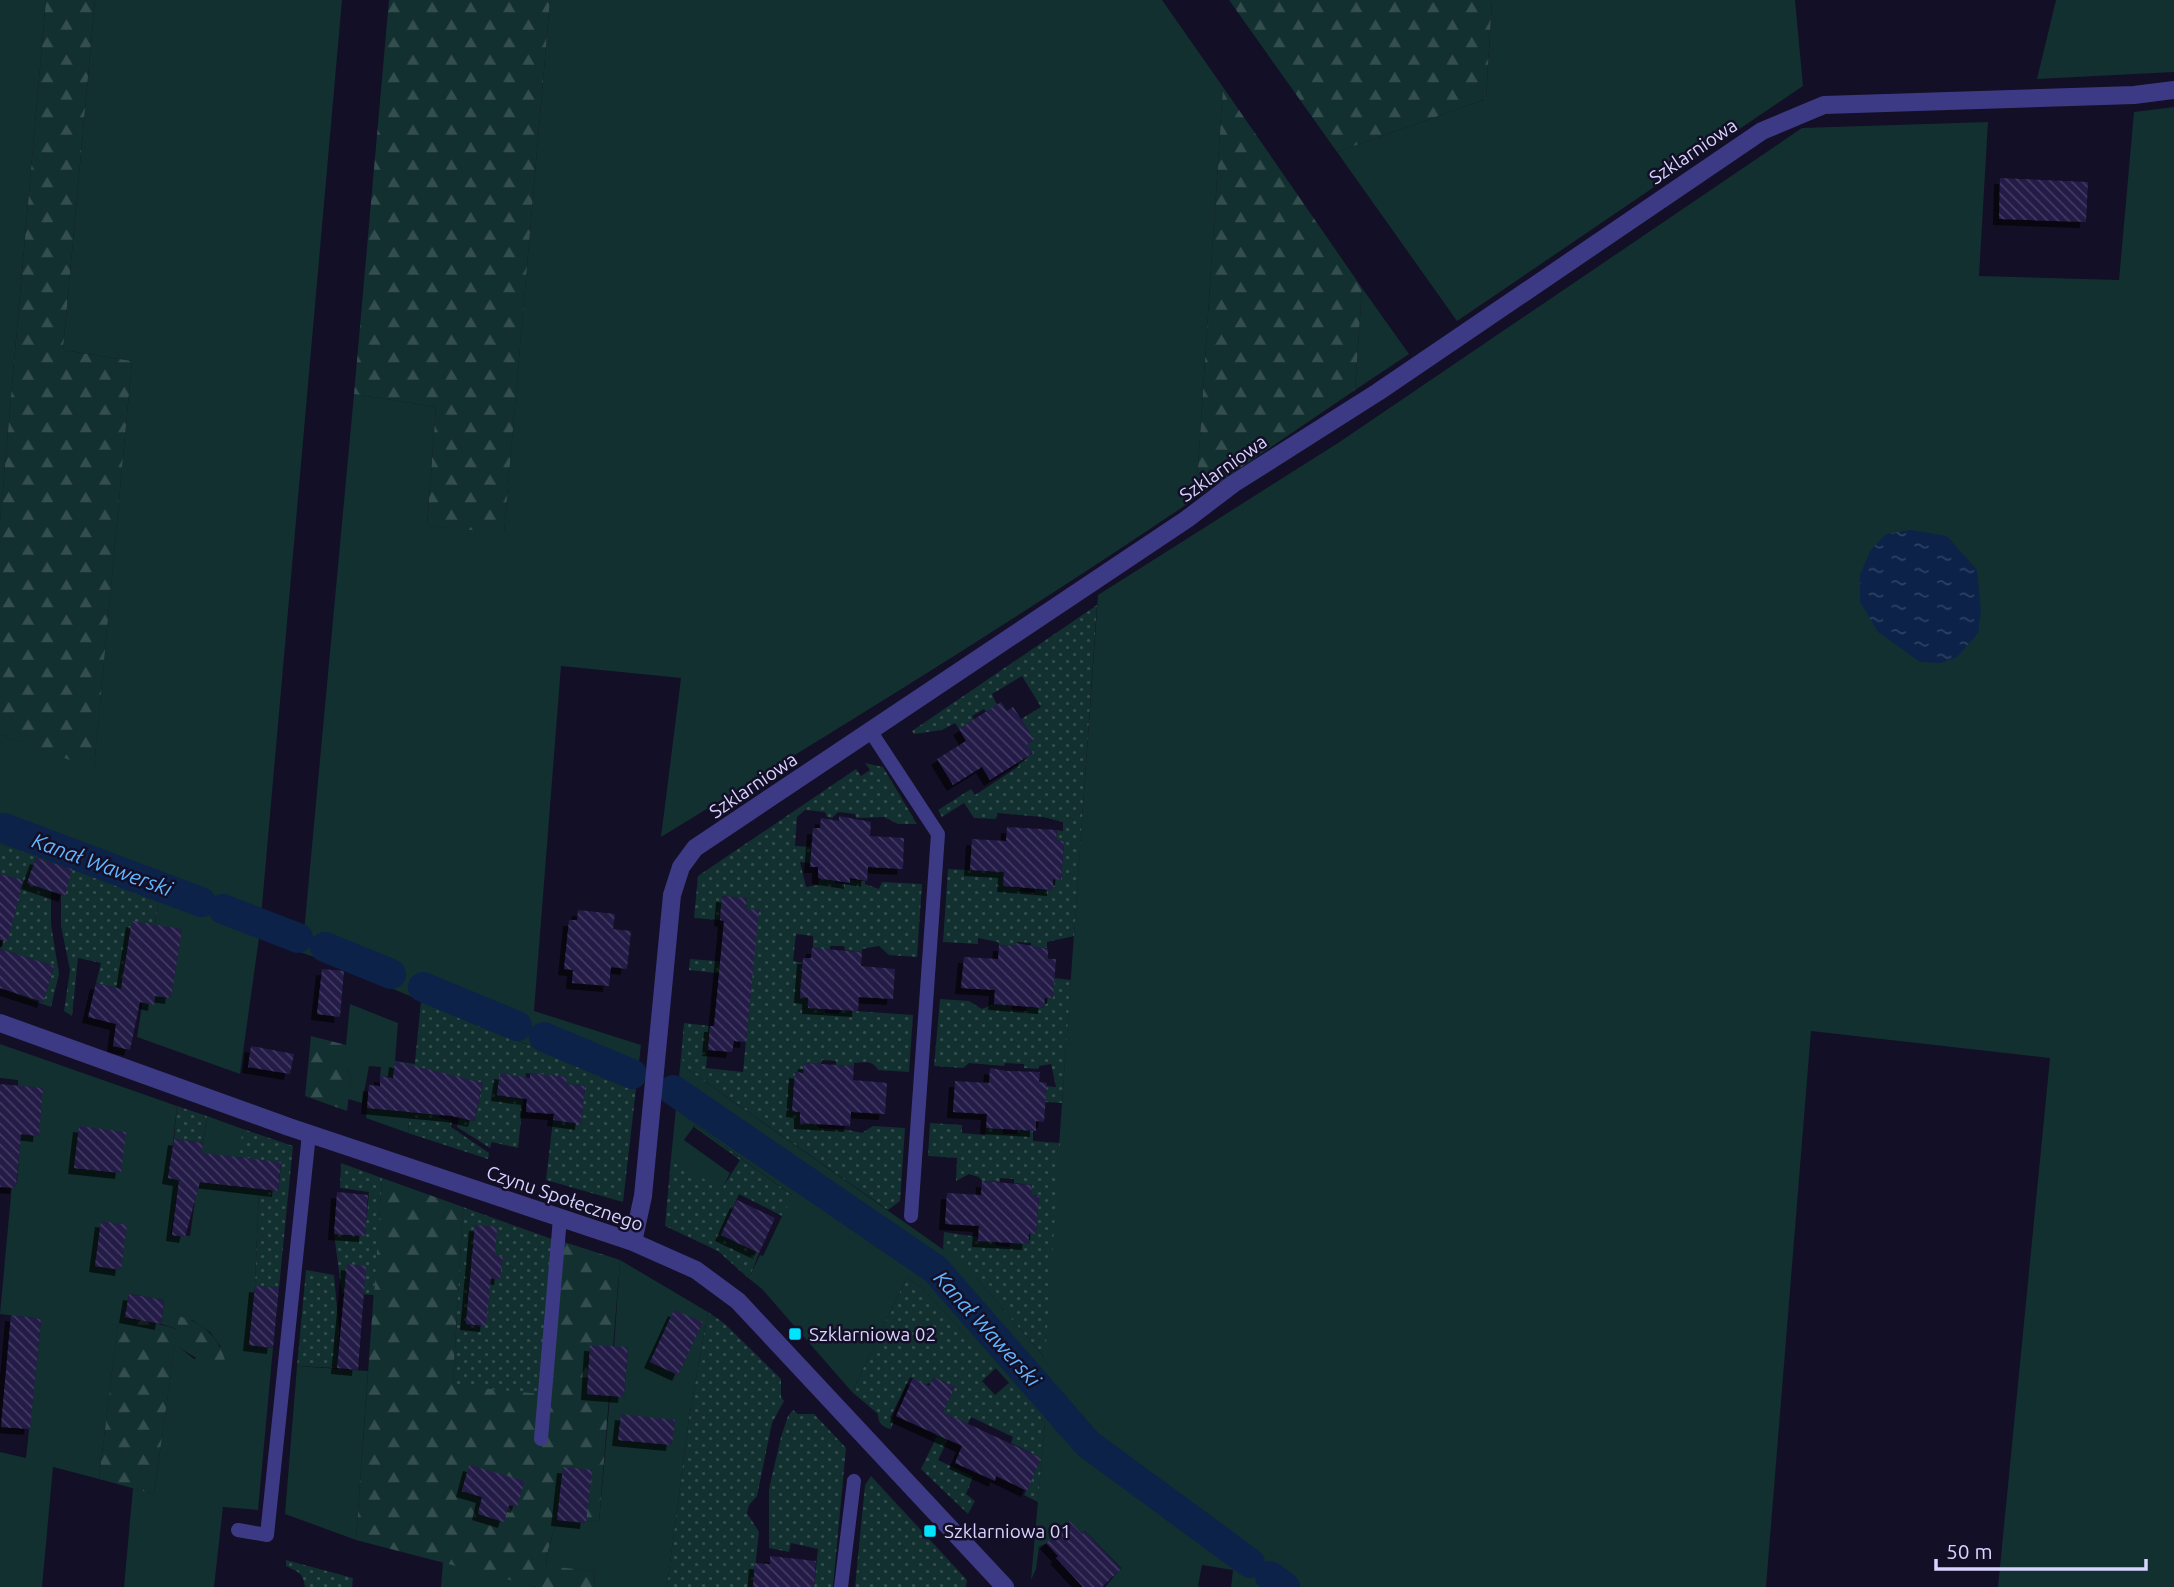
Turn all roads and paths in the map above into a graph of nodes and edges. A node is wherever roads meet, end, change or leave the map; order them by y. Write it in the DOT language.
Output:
graph roads {
  1 [pos="2174,90"];
  2 [pos="871,732"];
  3 [pos="0,1023"];
  4 [pos="309,1134"];
  5 [pos="911,1216"];
  6 [pos="560,1218"];
  7 [pos="633,1242"];
  8 [pos="541,1439"];
  9 [pos="854,1481"];
  10 [pos="238,1530"];
  11 [pos="841,1587"];
  12 [pos="1005,1587"];
  1 -- 2 [label="street, Szklarniowa"];
  2 -- 5 [label="lane"];
  2 -- 7 [label="street, Szklarniowa"];
  3 -- 4 [label="street, Czynu Społecznego"];
  4 -- 6 [label="street, Czynu Społecznego"];
  4 -- 10 [label="lane"];
  6 -- 7 [label="street, Czynu Społecznego"];
  6 -- 8 [label="lane"];
  7 -- 12 [label="street, Czynu Społecznego"];
  9 -- 11 [label="lane"];
}
